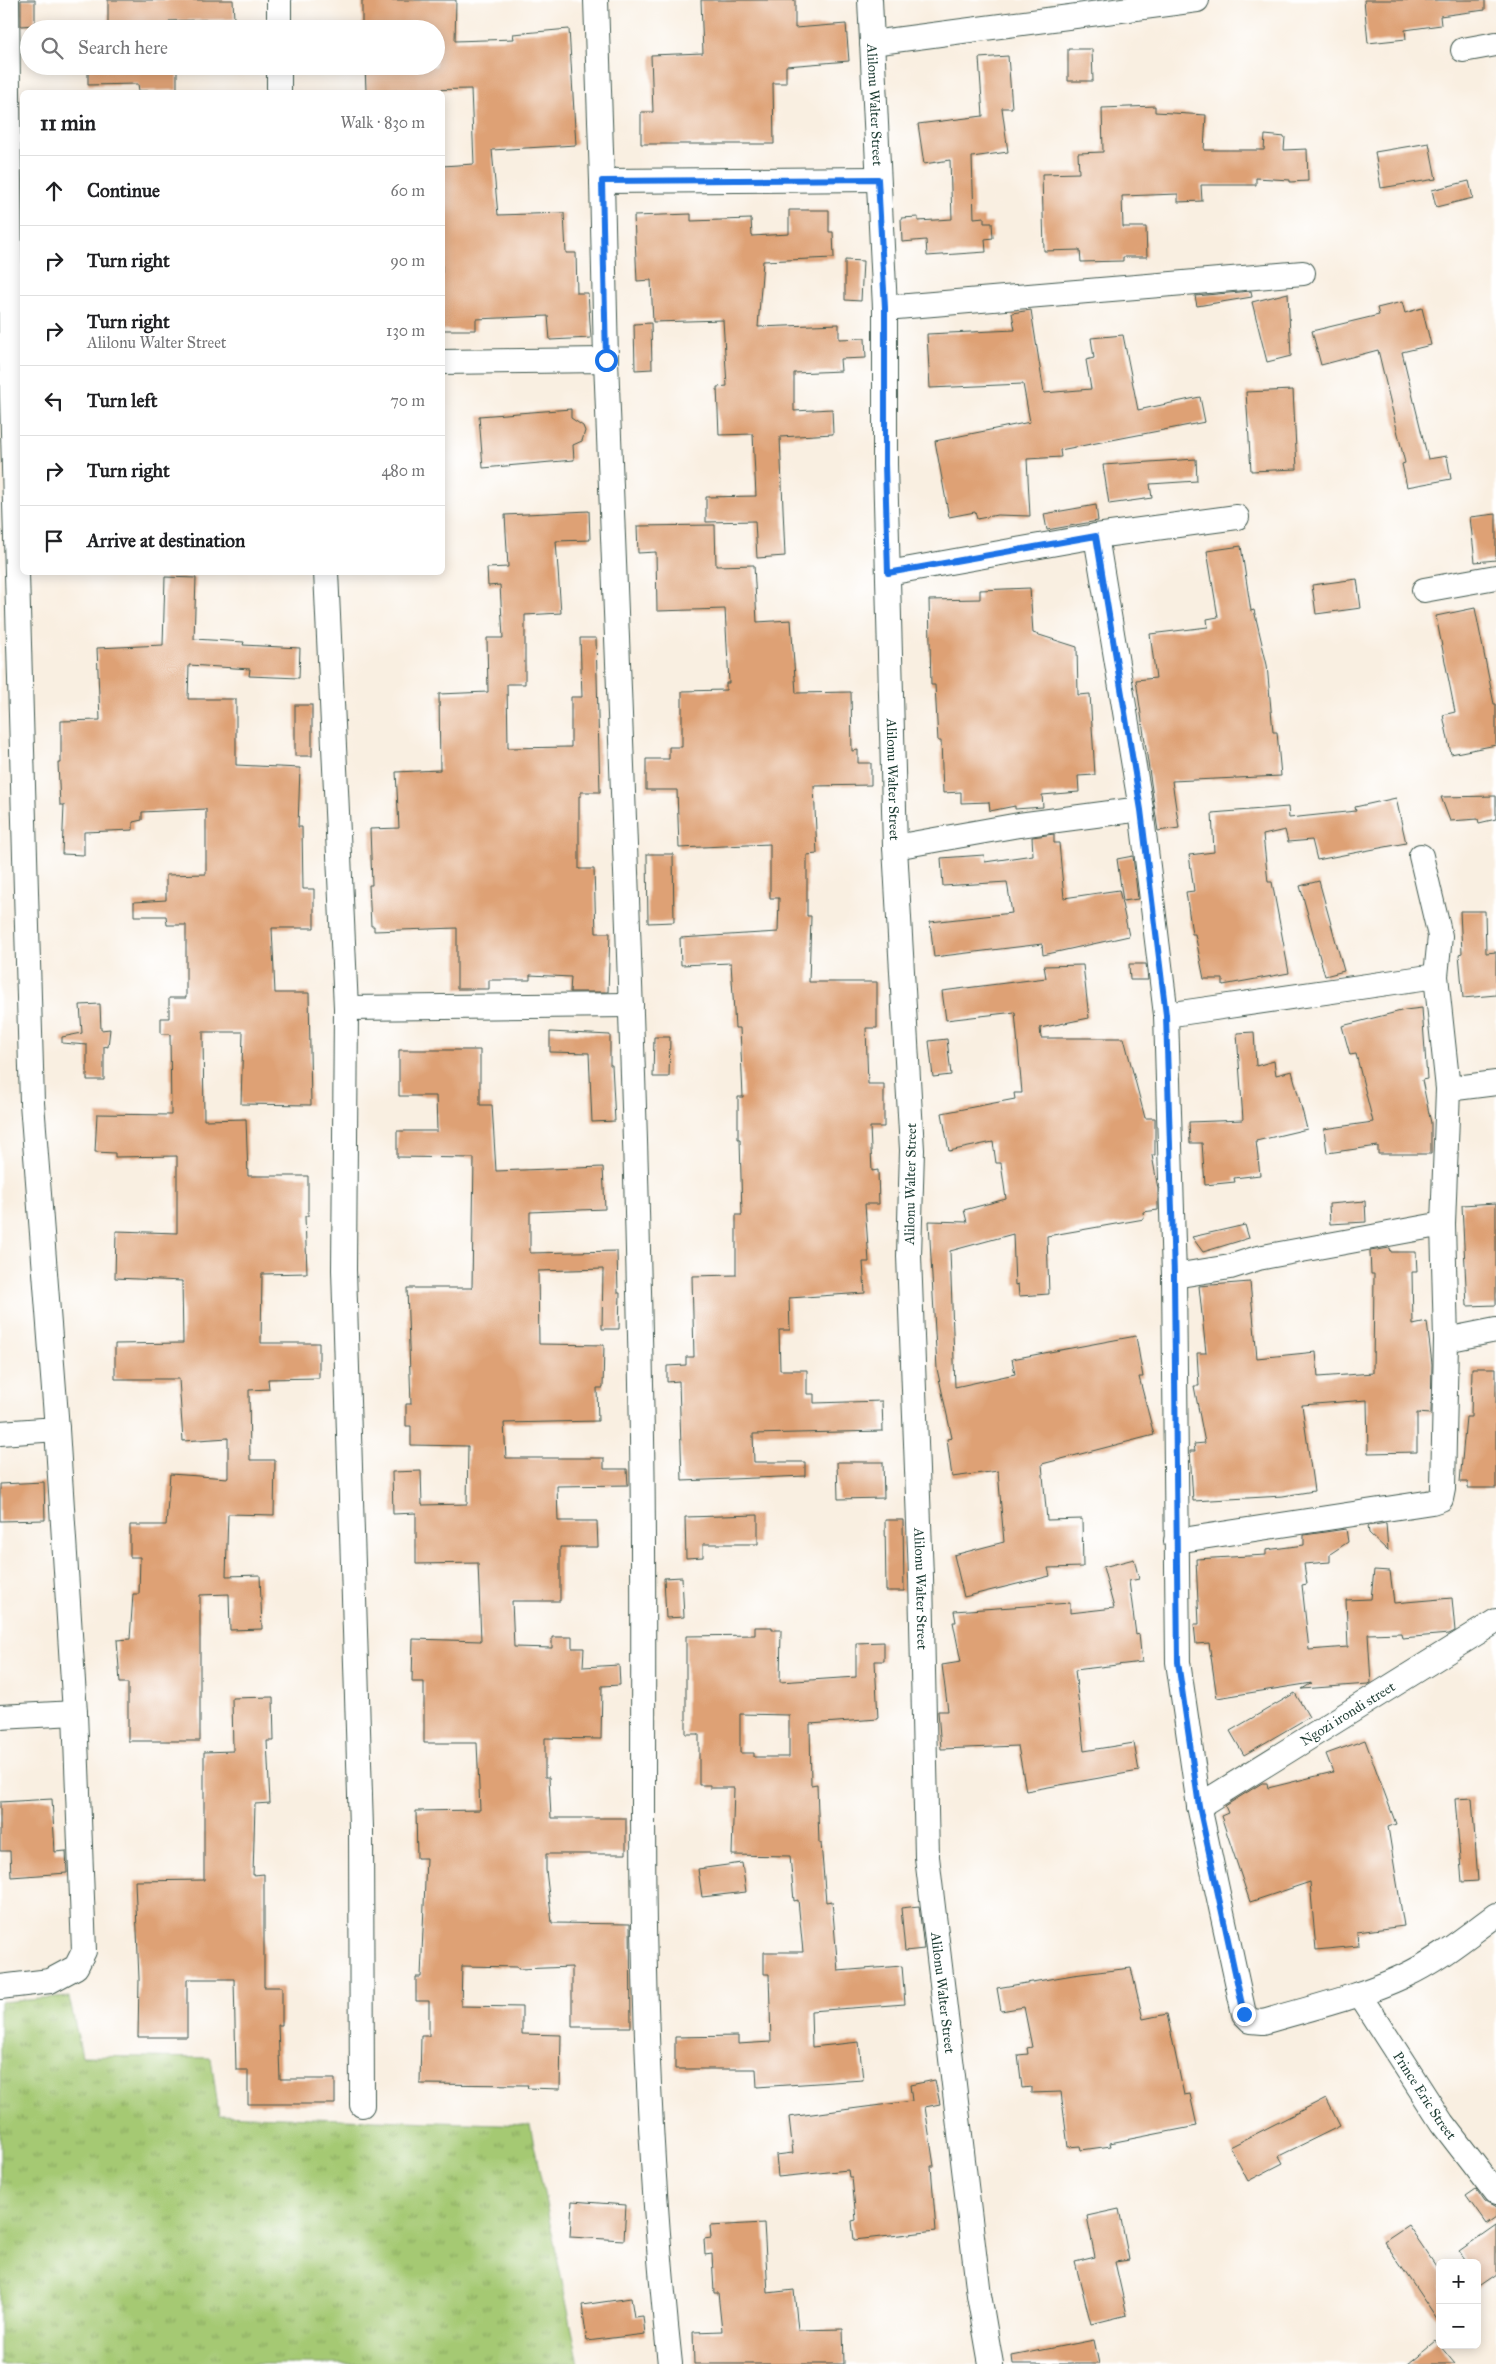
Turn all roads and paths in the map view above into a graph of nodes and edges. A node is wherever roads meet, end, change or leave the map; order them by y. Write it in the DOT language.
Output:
graph roads {
  1 [pos="7,0"];
  2 [pos="279,0"];
  3 [pos="596,0"];
  4 [pos="870,0"];
  5 [pos="1198,0"];
  6 [pos="279,20"];
  7 [pos="872,42"];
  8 [pos="1496,44"];
  9 [pos="1462,50"];
  10 [pos="279,75"];
  11 [pos="279,90"];
  12 [pos="878,179"];
  13 [pos="602,181"];
  14 [pos="1303,273"];
  15 [pos="885,308"];
  16 [pos="606,360"];
  17 [pos="17,362"];
  18 [pos="445,362"];
  19 [pos="20,510"];
  20 [pos="1238,517"];
  21 [pos="1096,536"];
  22 [pos="888,573"];
  23 [pos="21,575"];
  24 [pos="326,575"];
  25 [pos="1496,577"];
  26 [pos="1424,590"];
  27 [pos="1141,810"];
  28 [pos="895,847"];
  29 [pos="1421,856"];
  30 [pos="1436,976"];
  31 [pos="631,1006"];
  32 [pos="346,1008"];
  33 [pos="1166,1015"];
  34 [pos="1496,1083"];
  35 [pos="1448,1089"];
  36 [pos="1443,1224"];
  37 [pos="1174,1276"];
  38 [pos="1496,1330"];
  39 [pos="1446,1340"];
  40 [pos="57,1429"];
  41 [pos="0,1432"];
  42 [pos="1176,1541"];
  43 [pos="1496,1621"];
  44 [pos="75,1713"];
  45 [pos="0,1717"];
  46 [pos="1199,1806"];
  47 [pos="1496,1915"];
  48 [pos="0,1987"];
  49 [pos="1360,1994"];
  50 [pos="362,2104"];
  51 [pos="1496,2193"];
  52 [pos="670,2364"];
  53 [pos="991,2364"];
  1 -- 17 [label="street"];
  2 -- 6 [label="street"];
  3 -- 13 [label="street"];
  4 -- 7 [label="street, Alilonu Walter Street"];
  5 -- 7 [label="street"];
  7 -- 12 [label="street, Alilonu Walter Street"];
  8 -- 9 [label="street"];
  10 -- 11 [label="street"];
  12 -- 13 [label="street"];
  12 -- 15 [label="street, Alilonu Walter Street"];
  13 -- 16 [label="street"];
  14 -- 15 [label="street"];
  15 -- 22 [label="street, Alilonu Walter Street"];
  16 -- 18 [label="street"];
  16 -- 31 [label="street"];
  17 -- 19 [label="street"];
  20 -- 21 [label="street"];
  21 -- 22 [label="street"];
  21 -- 27 [label="street"];
  22 -- 28 [label="street, Alilonu Walter Street"];
  23 -- 40 [label="street"];
  24 -- 32 [label="street"];
  25 -- 26 [label="street"];
  27 -- 28 [label="street"];
  27 -- 33 [label="street"];
  28 -- 53 [label="street, Alilonu Walter Street"];
  29 -- 30 [label="street"];
  30 -- 33 [label="street"];
  30 -- 35 [label="street"];
  31 -- 32 [label="street"];
  31 -- 52 [label="street"];
  32 -- 50 [label="street"];
  33 -- 37 [label="street"];
  34 -- 35 [label="street"];
  35 -- 36 [label="street"];
  36 -- 37 [label="street"];
  36 -- 39 [label="street"];
  37 -- 42 [label="street"];
  38 -- 39 [label="street"];
  39 -- 42 [label="street"];
  40 -- 41 [label="street"];
  40 -- 44 [label="street"];
  42 -- 46 [label="street"];
  43 -- 46 [label="street, Ngozi irondi street"];
  44 -- 45 [label="street"];
  44 -- 48 [label="street"];
  46 -- 49 [label="street"];
  47 -- 49 [label="street"];
  49 -- 51 [label="street, Prince Eric Street"];
}
